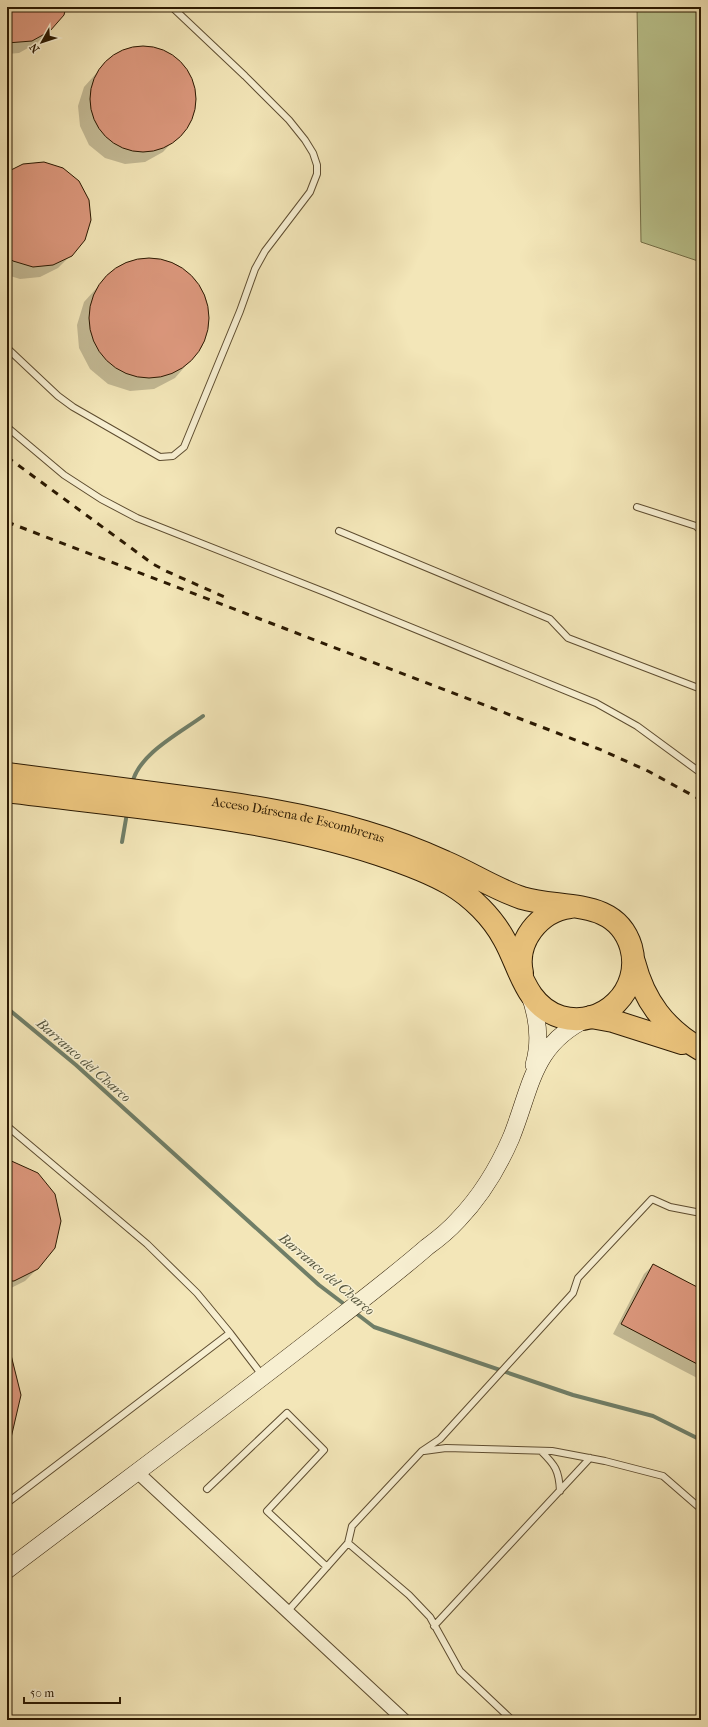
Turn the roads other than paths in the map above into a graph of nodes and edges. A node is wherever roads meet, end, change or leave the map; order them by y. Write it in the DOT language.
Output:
graph roads {
  1 [pos="172,7"];
  2 [pos="7,348"];
  3 [pos="7,427"];
  4 [pos="638,507"];
  5 [pos="338,531"];
  6 [pos="701,531"];
  7 [pos="701,689"];
  8 [pos="701,773"];
  9 [pos="7,774"];
  10 [pos="7,791"];
  11 [pos="577,907"];
  12 [pos="631,950"];
  13 [pos="524,983"];
  14 [pos="590,1018"];
  15 [pos="700,1049"];
  16 [pos="527,1090"];
  17 [pos="7,1126"];
  18 [pos="701,1212"];
  19 [pos="230,1333"];
  20 [pos="263,1376"];
  21 [pos="422,1451"];
  22 [pos="541,1451"];
  23 [pos="590,1458"];
  24 [pos="136,1472"];
  25 [pos="207,1488"];
  26 [pos="560,1491"];
  27 [pos="7,1502"];
  28 [pos="701,1509"];
  29 [pos="348,1543"];
  30 [pos="327,1567"];
  31 [pos="7,1570"];
  32 [pos="286,1613"];
  33 [pos="434,1626"];
  34 [pos="404,1720"];
  35 [pos="512,1720"];
  1 -- 2 [label="lane"];
  3 -- 8 [label="lane"];
  4 -- 6 [label="lane"];
  5 -- 7 [label="lane"];
  9 -- 11 [label="highway, Acceso Dársena de Escombreras"];
  10 -- 13 [label="highway, Acceso Dársena de Escombreras"];
  11 -- 12 [label="highway, Acceso Dársena de Escombreras"];
  11 -- 13 [label="highway, Acceso Dársena de Escombreras"];
  12 -- 14 [label="highway, Acceso Dársena de Escombreras"];
  12 -- 15 [label="highway"];
  13 -- 14 [label="highway, Acceso Dársena de Escombreras"];
  13 -- 16 [label="main road"];
  14 -- 15 [label="highway"];
  14 -- 16 [label="main road"];
  16 -- 20 [label="main road"];
  17 -- 19 [label="lane"];
  18 -- 21 [label="lane"];
  19 -- 20 [label="lane"];
  19 -- 27 [label="lane"];
  20 -- 24 [label="main road"];
  21 -- 22 [label="lane"];
  21 -- 29 [label="lane"];
  22 -- 23 [label="lane"];
  22 -- 26 [label="lane"];
  23 -- 26 [label="lane"];
  23 -- 28 [label="lane"];
  24 -- 31 [label="main road"];
  24 -- 32 [label="street"];
  25 -- 30 [label="lane"];
  26 -- 33 [label="lane"];
  29 -- 30 [label="lane"];
  29 -- 33 [label="lane"];
  30 -- 32 [label="lane"];
  32 -- 34 [label="street"];
  33 -- 35 [label="lane"];
}
